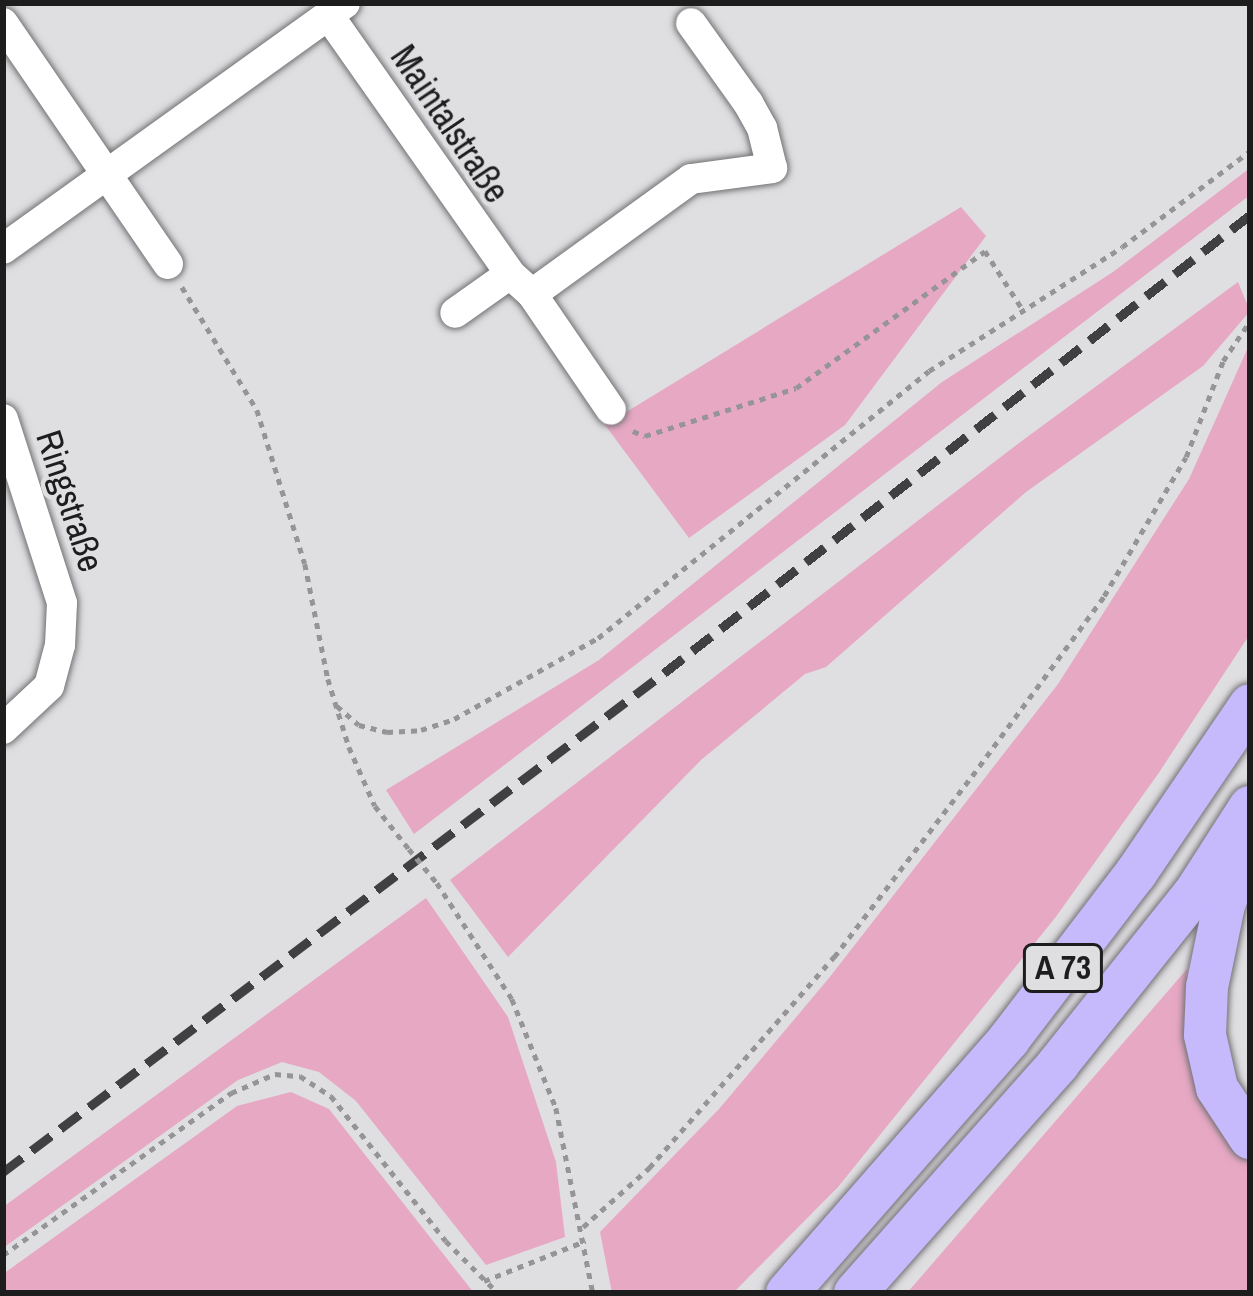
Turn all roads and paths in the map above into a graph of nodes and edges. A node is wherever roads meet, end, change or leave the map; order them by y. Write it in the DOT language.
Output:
graph roads {
  1 [pos="337,10"];
  2 [pos="3,23"];
  3 [pos="691,23"];
  4 [pos="1250,151"];
  5 [pos="107,173"];
  6 [pos="3,249"];
  7 [pos="168,264"];
  8 [pos="521,284"];
  9 [pos="1023,310"];
  10 [pos="455,313"];
  11 [pos="1250,321"];
  12 [pos="611,410"];
  13 [pos="3,419"];
  14 [pos="1250,705"];
  15 [pos="337,706"];
  16 [pos="3,729"];
  17 [pos="1250,806"];
  18 [pos="1250,836"];
  19 [pos="1250,1138"];
  20 [pos="583,1227"];
  21 [pos="586,1241"];
  22 [pos="3,1255"];
  23 [pos="484,1281"];
  24 [pos="497,1293"];
  25 [pos="593,1293"];
  26 [pos="787,1293"];
  27 [pos="855,1293"];
  1 -- 5 [label="street"];
  1 -- 8 [label="street, Maintalstraße"];
  2 -- 5 [label="street"];
  3 -- 8 [label="street"];
  4 -- 9 [label="path"];
  5 -- 6 [label="street"];
  5 -- 7 [label="street"];
  7 -- 15 [label="path"];
  8 -- 10 [label="street"];
  8 -- 12 [label="street, Maintalstraße"];
  9 -- 12 [label="path"];
  9 -- 15 [label="path"];
  11 -- 20 [label="path"];
  13 -- 16 [label="street, Ringstraße"];
  14 -- 26 [label="highway, A 73"];
  15 -- 20 [label="path, bridge"];
  17 -- 27 [label="highway, A 73"];
  18 -- 19 [label="highway"];
  20 -- 21 [label="path"];
  21 -- 23 [label="path"];
  21 -- 25 [label="path"];
  22 -- 23 [label="path"];
  23 -- 24 [label="path"];
}
